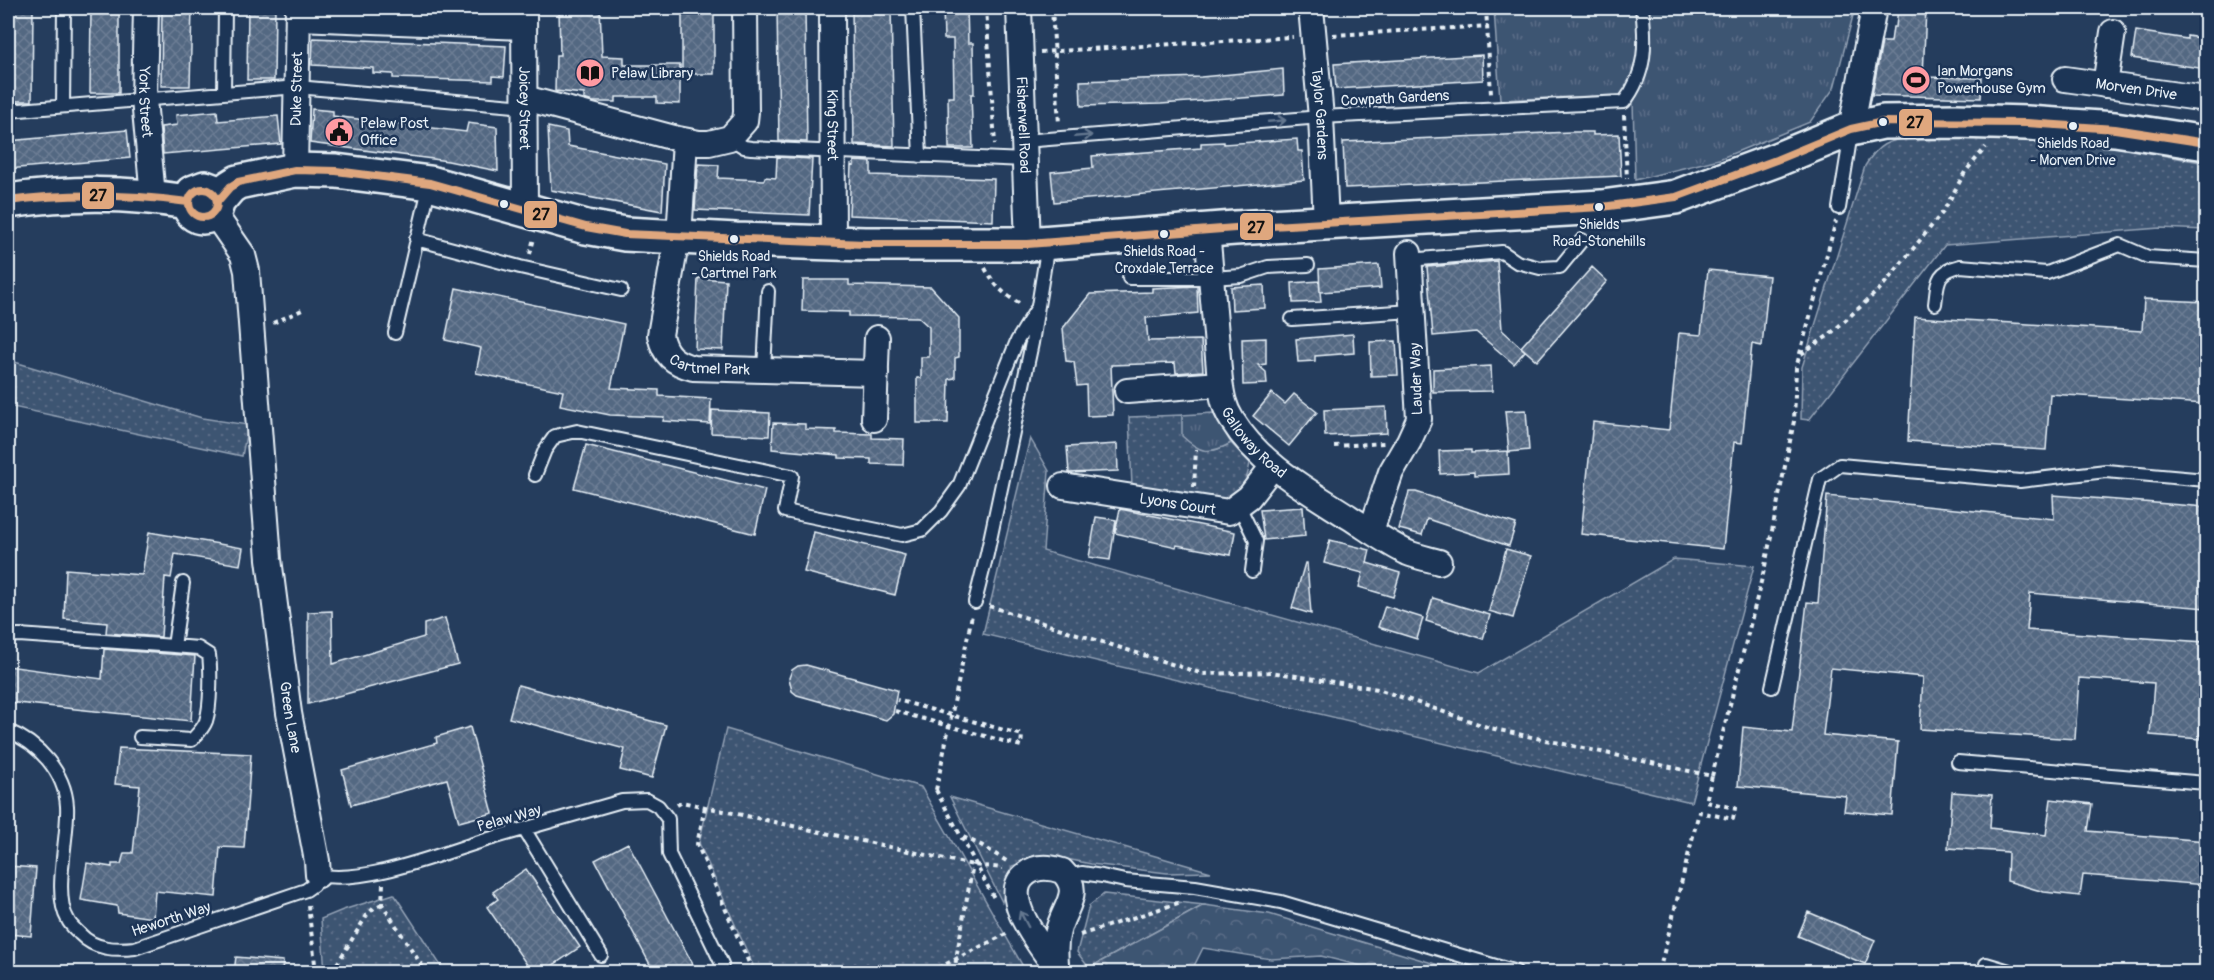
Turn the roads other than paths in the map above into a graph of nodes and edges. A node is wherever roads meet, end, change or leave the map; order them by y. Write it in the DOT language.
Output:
graph roads {
  1 [pos="64,8"];
  2 [pos="146,8"];
  3 [pos="225,8"];
  4 [pos="745,8"];
  5 [pos="832,8"];
  6 [pos="913,8"];
  7 [pos="1019,8"];
  8 [pos="1311,8"];
  9 [pos="1642,8"];
  10 [pos="1874,8"];
  11 [pos="298,13"];
  12 [pos="441,16"];
  13 [pos="524,17"];
  14 [pos="2113,32"];
  15 [pos="2065,79"];
  16 [pos="2105,85"];
  17 [pos="297,87"];
  18 [pos="224,92"];
  19 [pos="2206,99"];
  20 [pos="144,100"];
  21 [pos="525,102"];
  22 [pos="63,106"];
  23 [pos="8,111"];
  24 [pos="1321,117"];
  25 [pos="1851,129"];
  26 [pos="730,138"];
  27 [pos="685,141"];
  28 [pos="2206,143"];
  29 [pos="1025,150"];
  30 [pos="834,153"];
  31 [pos="920,156"];
  32 [pos="295,170"];
  33 [pos="430,183"];
  34 [pos="153,196"];
  35 [pos="8,201"];
  36 [pos="207,205"];
  37 [pos="1839,208"];
  38 [pos="525,210"];
  39 [pos="1326,222"];
  40 [pos="1208,230"];
  41 [pos="677,237"];
  42 [pos="416,239"];
  43 [pos="1582,240"];
  44 [pos="833,243"];
  45 [pos="1038,243"];
  46 [pos="1409,256"];
  47 [pos="2206,261"];
  48 [pos="1308,265"];
  49 [pos="1129,278"];
  50 [pos="1211,278"];
  51 [pos="621,290"];
  52 [pos="768,291"];
  53 [pos="1935,304"];
  54 [pos="1036,310"];
  55 [pos="1412,311"];
  56 [pos="1292,319"];
  57 [pos="395,333"];
  58 [pos="877,338"];
  59 [pos="764,370"];
  60 [pos="876,373"];
  61 [pos="1220,384"];
  62 [pos="1127,391"];
  63 [pos="874,419"];
  64 [pos="1273,466"];
  65 [pos="535,475"];
  66 [pos="2206,480"];
  67 [pos="1063,486"];
  68 [pos="1239,506"];
  69 [pos="1371,531"];
  70 [pos="1439,562"];
  71 [pos="1252,571"];
  72 [pos="183,583"];
  73 [pos="975,602"];
  74 [pos="8,636"];
  75 [pos="174,645"];
  76 [pos="1772,687"];
  77 [pos="8,731"];
  78 [pos="140,737"];
  79 [pos="1958,762"];
  80 [pos="2206,783"];
  81 [pos="524,829"];
  82 [pos="1067,876"];
  83 [pos="312,882"];
  84 [pos="1049,946"];
  85 [pos="601,956"];
  86 [pos="722,963"];
  87 [pos="1986,964"];
  88 [pos="1057,970"];
  89 [pos="1516,972"];
  90 [pos="2013,972"];
  1 -- 22 [label="lane"];
  2 -- 20 [label="street, York Street"];
  3 -- 18 [label="lane"];
  4 -- 26 [label="street"];
  5 -- 30 [label="street, King Street"];
  6 -- 31 [label="lane"];
  7 -- 29 [label="street, Fisherwell Road"];
  8 -- 24 [label="street, Taylor Gardens"];
  9 -- 24 [label="lane, Cowpath Gardens"];
  10 -- 25 [label="street"];
  11 -- 12 [label="street"];
  11 -- 17 [label="street, Duke Street"];
  12 -- 13 [label="street"];
  13 -- 21 [label="street, Joicey Street"];
  14 -- 16 [label="street"];
  15 -- 16 [label="street, Morven Drive"];
  16 -- 19 [label="street, Morven Drive"];
  17 -- 18 [label="lane"];
  17 -- 21 [label="lane"];
  17 -- 32 [label="street, Duke Street"];
  18 -- 20 [label="lane"];
  20 -- 22 [label="lane"];
  20 -- 34 [label="street, York Street"];
  21 -- 27 [label="street"];
  21 -- 38 [label="street, Joicey Street"];
  22 -- 23 [label="lane"];
  29 -- 24 [label="lane, Cowpath Gardens, one-way"];
  24 -- 39 [label="street, Taylor Gardens"];
  25 -- 28 [label="main road"];
  25 -- 37 [label="lane"];
  25 -- 39 [label="main road"];
  26 -- 27 [label="street"];
  26 -- 30 [label="lane, Cowpath Gardens"];
  27 -- 41 [label="street, Cartmel Park"];
  29 -- 31 [label="lane, Cowpath Gardens"];
  29 -- 45 [label="street, Fisherwell Road"];
  30 -- 31 [label="lane, Cowpath Gardens"];
  30 -- 44 [label="street, King Street"];
  32 -- 33 [label="main road"];
  32 -- 36 [label="main road"];
  33 -- 38 [label="main road"];
  33 -- 42 [label="lane"];
  34 -- 35 [label="main road"];
  34 -- 36 [label="main road"];
  36 -- 83 [label="street, Green Lane"];
  38 -- 41 [label="main road"];
  39 -- 40 [label="main road"];
  40 -- 45 [label="main road"];
  40 -- 50 [label="street, Galloway Road"];
  41 -- 44 [label="main road"];
  41 -- 59 [label="street, Cartmel Park"];
  42 -- 51 [label="lane"];
  42 -- 57 [label="lane"];
  43 -- 46 [label="lane"];
  44 -- 45 [label="main road"];
  45 -- 54 [label="lane"];
  46 -- 55 [label="street, Lauder Way"];
  47 -- 53 [label="lane"];
  48 -- 50 [label="lane"];
  49 -- 50 [label="lane"];
  50 -- 61 [label="street, Galloway Road"];
  52 -- 59 [label="lane"];
  54 -- 65 [label="lane"];
  54 -- 73 [label="lane"];
  55 -- 56 [label="lane"];
  55 -- 69 [label="street, Lauder Way"];
  58 -- 60 [label="street"];
  59 -- 60 [label="street, Cartmel Park"];
  60 -- 63 [label="street"];
  61 -- 62 [label="street"];
  61 -- 64 [label="street, Galloway Road"];
  64 -- 68 [label="street, Lyons Court"];
  64 -- 69 [label="street, Galloway Road"];
  66 -- 76 [label="lane"];
  67 -- 68 [label="street, Lyons Court"];
  68 -- 71 [label="lane"];
  69 -- 70 [label="street, Galloway Road"];
  72 -- 75 [label="lane"];
  74 -- 75 [label="lane"];
  75 -- 78 [label="lane"];
  77 -- 83 [label="lane, Heworth Way"];
  79 -- 80 [label="lane"];
  81 -- 83 [label="lane, Pelaw Way"];
  81 -- 85 [label="lane"];
  81 -- 86 [label="lane, Pelaw Way"];
  82 -- 84 [label="street"];
  84 -- 82 [label="street, one-way"];
  82 -- 89 [label="lane"];
  84 -- 88 [label="street"];
  87 -- 90 [label="lane"];
}
